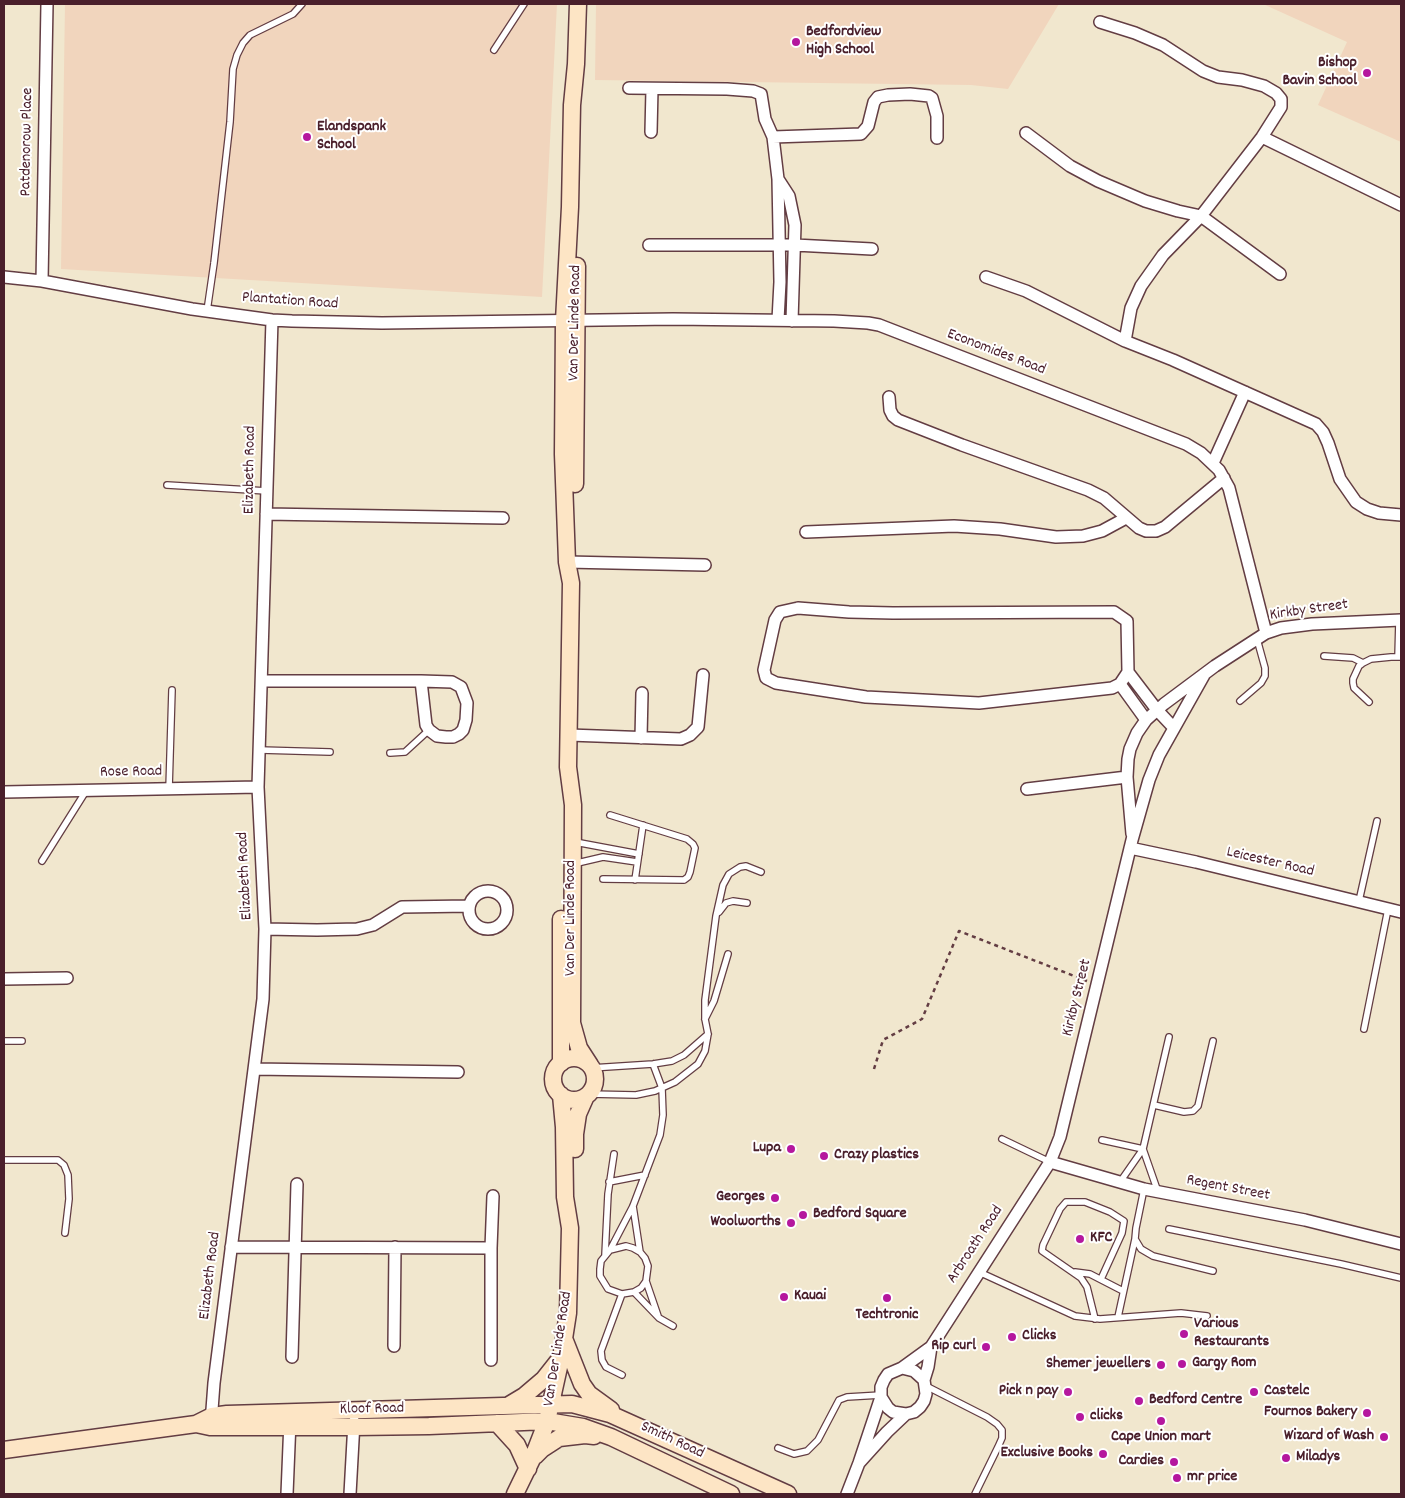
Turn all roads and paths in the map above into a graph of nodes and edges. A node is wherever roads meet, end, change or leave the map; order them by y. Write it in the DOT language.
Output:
graph roads {
  1 [pos="47,4"];
  2 [pos="302,4"];
  3 [pos="524,4"];
  4 [pos="578,4"];
  5 [pos="1100,22"];
  6 [pos="494,50"];
  7 [pos="629,88"];
  8 [pos="652,89"];
  9 [pos="651,132"];
  10 [pos="1026,133"];
  11 [pos="772,137"];
  12 [pos="1262,137"];
  13 [pos="937,138"];
  14 [pos="778,179"];
  15 [pos="1401,205"];
  16 [pos="1202,216"];
  17 [pos="649,245"];
  18 [pos="780,245"];
  19 [pos="794,245"];
  20 [pos="872,249"];
  21 [pos="1280,274"];
  22 [pos="4,277"];
  23 [pos="986,277"];
  24 [pos="42,281"];
  25 [pos="207,311"];
  26 [pos="272,320"];
  27 [pos="570,320"];
  28 [pos="778,320"];
  29 [pos="792,321"];
  30 [pos="1125,341"];
  31 [pos="1245,392"];
  32 [pos="889,397"];
  33 [pos="1213,463"];
  34 [pos="1224,478"];
  35 [pos="167,485"];
  36 [pos="267,491"];
  37 [pos="266,514"];
  38 [pos="1401,515"];
  39 [pos="503,518"];
  40 [pos="1126,518"];
  41 [pos="806,532"];
  42 [pos="571,562"];
  43 [pos="705,565"];
  44 [pos="1400,620"];
  45 [pos="1261,636"];
  46 [pos="1324,656"];
  47 [pos="1400,657"];
  48 [pos="1363,663"];
  49 [pos="1128,672"];
  50 [pos="703,674"];
  51 [pos="1204,675"];
  52 [pos="262,681"];
  53 [pos="421,681"];
  54 [pos="1120,684"];
  55 [pos="172,690"];
  56 [pos="642,693"];
  57 [pos="1240,701"];
  58 [pos="1369,702"];
  59 [pos="1157,710"];
  60 [pos="1146,720"];
  61 [pos="1174,728"];
  62 [pos="429,730"];
  63 [pos="569,735"];
  64 [pos="641,738"];
  65 [pos="260,750"];
  66 [pos="330,752"];
  67 [pos="390,753"];
  68 [pos="568,767"];
  69 [pos="1127,779"];
  70 [pos="1149,780"];
  71 [pos="258,787"];
  72 [pos="169,789"];
  73 [pos="1027,789"];
  74 [pos="87,790"];
  75 [pos="4,792"];
  76 [pos="610,815"];
  77 [pos="1378,821"];
  78 [pos="643,825"];
  79 [pos="573,842"];
  80 [pos="1131,844"];
  81 [pos="639,854"];
  82 [pos="42,861"];
  83 [pos="638,862"];
  84 [pos="572,864"];
  85 [pos="762,872"];
  86 [pos="603,880"];
  87 [pos="634,880"];
  88 [pos="1358,901"];
  89 [pos="747,903"];
  90 [pos="469,906"];
  91 [pos="1388,909"];
  92 [pos="1401,912"];
  93 [pos="716,916"];
  94 [pos="265,929"];
  95 [pos="728,954"];
  96 [pos="67,978"];
  97 [pos="4,979"];
  98 [pos="1098,985"];
  99 [pos="705,1019"];
  100 [pos="1364,1029"];
  101 [pos="708,1034"];
  102 [pos="1170,1037"];
  103 [pos="22,1041"];
  104 [pos="1213,1041"];
  105 [pos="4,1042"];
  106 [pos="561,1063"];
  107 [pos="654,1064"];
  108 [pos="591,1066"];
  109 [pos="254,1069"];
  110 [pos="874,1069"];
  111 [pos="458,1072"];
  112 [pos="662,1088"];
  113 [pos="561,1095"];
  114 [pos="587,1095"];
  115 [pos="1154,1105"];
  116 [pos="1002,1138"];
  117 [pos="1102,1140"];
  118 [pos="1143,1149"];
  119 [pos="614,1154"];
  120 [pos="4,1160"];
  121 [pos="1050,1162"];
  122 [pos="645,1175"];
  123 [pos="609,1182"];
  124 [pos="1120,1182"];
  125 [pos="297,1184"];
  126 [pos="1144,1189"];
  127 [pos="1158,1192"];
  128 [pos="493,1196"];
  129 [pos="633,1206"];
  130 [pos="570,1228"];
  131 [pos="1169,1229"];
  132 [pos="64,1233"];
  133 [pos="1135,1239"];
  134 [pos="1401,1244"];
  135 [pos="231,1247"];
  136 [pos="295,1247"];
  137 [pos="395,1247"];
  138 [pos="491,1248"];
  139 [pos="610,1250"];
  140 [pos="640,1252"];
  141 [pos="605,1255"];
  142 [pos="978,1272"];
  143 [pos="1074,1272"];
  144 [pos="1213,1272"];
  145 [pos="1401,1278"];
  146 [pos="1101,1279"];
  147 [pos="646,1281"];
  148 [pos="1124,1291"];
  149 [pos="634,1292"];
  150 [pos="622,1294"];
  151 [pos="1207,1316"];
  152 [pos="659,1318"];
  153 [pos="1095,1318"];
  154 [pos="1118,1318"];
  155 [pos="673,1326"];
  156 [pos="564,1339"];
  157 [pos="394,1346"];
  158 [pos="931,1347"];
  159 [pos="292,1357"];
  160 [pos="561,1358"];
  161 [pos="491,1360"];
  162 [pos="902,1368"];
  163 [pos="622,1375"];
  164 [pos="925,1383"];
  165 [pos="881,1396"];
  166 [pos="552,1404"];
  167 [pos="508,1406"];
  168 [pos="354,1410"];
  169 [pos="906,1414"];
  170 [pos="290,1419"];
  171 [pos="547,1421"];
  172 [pos="206,1422"];
  173 [pos="497,1423"];
  174 [pos="637,1425"];
  175 [pos="354,1427"];
  176 [pos="611,1437"];
  177 [pos="778,1448"];
  178 [pos="4,1450"];
  179 [pos="530,1463"];
  180 [pos="859,1463"];
  181 [pos="287,1494"];
  182 [pos="350,1494"];
  183 [pos="516,1494"];
  184 [pos="731,1494"];
  185 [pos="788,1494"];
  186 [pos="846,1494"];
  187 [pos="975,1494"];
  1 -- 24 [label="street, Patdenorow Place"];
  2 -- 25 [label="lane"];
  3 -- 6 [label="lane"];
  4 -- 27 [label="main road, Van Der Linde Road"];
  5 -- 12 [label="street"];
  7 -- 8 [label="street"];
  8 -- 9 [label="street"];
  8 -- 11 [label="street"];
  10 -- 16 [label="street"];
  11 -- 13 [label="street"];
  11 -- 14 [label="street"];
  12 -- 15 [label="street"];
  12 -- 16 [label="street"];
  14 -- 18 [label="street"];
  14 -- 19 [label="street"];
  16 -- 21 [label="street"];
  16 -- 30 [label="street"];
  17 -- 18 [label="street"];
  18 -- 19 [label="street"];
  18 -- 28 [label="street"];
  19 -- 20 [label="street"];
  19 -- 29 [label="street"];
  22 -- 24 [label="street, Plantation Road"];
  23 -- 30 [label="street"];
  24 -- 25 [label="street, Plantation Road"];
  25 -- 26 [label="street, Plantation Road"];
  26 -- 27 [label="street, Plantation Road"];
  26 -- 36 [label="street, Elizabeth Road"];
  27 -- 28 [label="street, Economides Road"];
  27 -- 42 [label="main road, Van Der Linde Road"];
  28 -- 29 [label="street, Economides Road"];
  29 -- 33 [label="street, Economides Road"];
  30 -- 31 [label="street"];
  31 -- 33 [label="street"];
  31 -- 38 [label="street"];
  32 -- 40 [label="street"];
  33 -- 34 [label="street, Economides Road"];
  34 -- 40 [label="street"];
  34 -- 45 [label="street, Economides Road"];
  35 -- 36 [label="lane"];
  36 -- 37 [label="street, Elizabeth Road"];
  37 -- 39 [label="street"];
  37 -- 52 [label="street, Elizabeth Road"];
  40 -- 41 [label="street"];
  42 -- 43 [label="street"];
  42 -- 63 [label="main road, Van Der Linde Road"];
  44 -- 45 [label="street, Kirkby Street"];
  44 -- 47 [label="lane"];
  45 -- 51 [label="street, Kirkby Street"];
  45 -- 57 [label="lane"];
  46 -- 48 [label="lane"];
  47 -- 48 [label="lane"];
  48 -- 58 [label="lane"];
  49 -- 54 [label="street"];
  49 -- 54 [label="street"];
  49 -- 59 [label="street"];
  50 -- 64 [label="street"];
  51 -- 59 [label="street, Kirkby Street"];
  51 -- 61 [label="street, Kirkby Street"];
  52 -- 53 [label="street"];
  52 -- 65 [label="street, Elizabeth Road"];
  53 -- 62 [label="street"];
  53 -- 62 [label="street"];
  54 -- 60 [label="street"];
  55 -- 72 [label="lane"];
  56 -- 64 [label="street"];
  59 -- 60 [label="street, Kirkby Street"];
  59 -- 61 [label="street"];
  60 -- 69 [label="street, Kirkby Street"];
  61 -- 70 [label="street, Kirkby Street"];
  62 -- 67 [label="lane"];
  63 -- 64 [label="street"];
  63 -- 68 [label="main road, Van Der Linde Road"];
  65 -- 66 [label="lane"];
  65 -- 71 [label="street, Elizabeth Road"];
  68 -- 79 [label="main road, Van Der Linde Road"];
  68 -- 106 [label="main road, Van Der Linde Road"];
  69 -- 70 [label="street"];
  69 -- 73 [label="street"];
  69 -- 80 [label="street, Kirkby Street"];
  70 -- 80 [label="street, Kirkby Street"];
  71 -- 72 [label="street, Rose Road"];
  71 -- 94 [label="street, Elizabeth Road"];
  72 -- 74 [label="street, Rose Road"];
  74 -- 75 [label="street, Rose Road"];
  74 -- 82 [label="lane"];
  76 -- 78 [label="lane"];
  77 -- 88 [label="lane"];
  78 -- 81 [label="lane"];
  78 -- 87 [label="lane"];
  79 -- 81 [label="lane"];
  79 -- 84 [label="main road, Van Der Linde Road"];
  80 -- 88 [label="street, Leicester Road"];
  80 -- 98 [label="street, Kirkby Street"];
  81 -- 83 [label="lane"];
  83 -- 84 [label="lane"];
  83 -- 87 [label="lane"];
  84 -- 108 [label="main road, Van Der Linde Road"];
  85 -- 93 [label="lane"];
  86 -- 87 [label="lane"];
  88 -- 91 [label="street, Leicester Road"];
  89 -- 93 [label="lane"];
  90 -- 94 [label="street"];
  91 -- 92 [label="street, Leicester Road"];
  91 -- 100 [label="lane"];
  93 -- 99 [label="lane"];
  94 -- 109 [label="street, Elizabeth Road"];
  95 -- 99 [label="lane"];
  96 -- 97 [label="street"];
  98 -- 110 [label="path"];
  98 -- 121 [label="street, Kirkby Street"];
  99 -- 101 [label="lane"];
  101 -- 107 [label="lane"];
  101 -- 112 [label="lane"];
  102 -- 115 [label="lane"];
  103 -- 105 [label="lane"];
  104 -- 115 [label="lane"];
  106 -- 108 [label="main road"];
  106 -- 113 [label="main road"];
  107 -- 108 [label="lane"];
  107 -- 112 [label="lane"];
  108 -- 114 [label="main road"];
  109 -- 111 [label="street"];
  109 -- 135 [label="street, Elizabeth Road"];
  112 -- 114 [label="lane"];
  112 -- 122 [label="lane"];
  113 -- 114 [label="main road"];
  113 -- 130 [label="main road, Van Der Linde Road"];
  114 -- 130 [label="main road, Van Der Linde Road"];
  115 -- 118 [label="lane"];
  116 -- 121 [label="lane"];
  117 -- 118 [label="lane"];
  118 -- 124 [label="lane"];
  118 -- 127 [label="lane"];
  119 -- 123 [label="lane"];
  120 -- 132 [label="lane"];
  121 -- 124 [label="street, Regent Street"];
  121 -- 142 [label="street, Arbroath Road"];
  122 -- 123 [label="lane"];
  122 -- 129 [label="lane"];
  123 -- 141 [label="lane"];
  124 -- 126 [label="street, Regent Street"];
  125 -- 136 [label="street"];
  126 -- 127 [label="street, Regent Street"];
  126 -- 133 [label="lane"];
  127 -- 134 [label="street, Regent Street"];
  128 -- 138 [label="street"];
  129 -- 139 [label="lane"];
  129 -- 140 [label="lane"];
  130 -- 156 [label="main road, Van Der Linde Road"];
  131 -- 145 [label="lane"];
  133 -- 144 [label="lane"];
  133 -- 148 [label="lane"];
  135 -- 136 [label="street"];
  135 -- 172 [label="street, Elizabeth Road"];
  136 -- 137 [label="street"];
  136 -- 159 [label="street"];
  137 -- 138 [label="street"];
  137 -- 157 [label="street"];
  138 -- 161 [label="street"];
  139 -- 140 [label="lane"];
  139 -- 141 [label="lane"];
  140 -- 147 [label="lane"];
  141 -- 150 [label="lane"];
  142 -- 153 [label="lane"];
  142 -- 158 [label="street, Arbroath Road"];
  143 -- 146 [label="lane"];
  143 -- 146 [label="lane"];
  143 -- 153 [label="lane"];
  146 -- 148 [label="lane"];
  147 -- 149 [label="lane"];
  147 -- 152 [label="lane"];
  148 -- 154 [label="lane"];
  149 -- 150 [label="lane"];
  149 -- 152 [label="lane"];
  150 -- 163 [label="lane"];
  151 -- 154 [label="lane"];
  152 -- 155 [label="lane"];
  153 -- 154 [label="lane"];
  156 -- 160 [label="main road, Van Der Linde Road"];
  156 -- 174 [label="main road"];
  158 -- 162 [label="street, Arbroath Road"];
  158 -- 164 [label="street, Arbroath Road"];
  160 -- 166 [label="main road, Van Der Linde Road"];
  160 -- 167 [label="main road"];
  162 -- 164 [label="street"];
  162 -- 165 [label="street"];
  164 -- 169 [label="street"];
  164 -- 187 [label="lane"];
  165 -- 169 [label="street"];
  165 -- 177 [label="lane"];
  165 -- 180 [label="street"];
  166 -- 167 [label="main road, Kloof Road"];
  166 -- 171 [label="main road, Van Der Linde Road"];
  166 -- 174 [label="main road, Smith Road"];
  167 -- 168 [label="main road, Kloof Road"];
  168 -- 170 [label="main road, Kloof Road"];
  168 -- 175 [label="street"];
  169 -- 180 [label="street"];
  170 -- 172 [label="main road, Kloof Road"];
  170 -- 175 [label="main road, Kloof Road"];
  170 -- 181 [label="street"];
  171 -- 173 [label="main road, Kloof Road"];
  171 -- 176 [label="main road, Smith Road"];
  171 -- 179 [label="main road, Van Der Linde Road"];
  172 -- 178 [label="main road, Kloof Road"];
  173 -- 175 [label="main road, Kloof Road"];
  173 -- 179 [label="main road"];
  174 -- 185 [label="main road, Smith Road"];
  175 -- 182 [label="street"];
  176 -- 179 [label="main road"];
  176 -- 184 [label="main road, Smith Road"];
  179 -- 183 [label="main road, Van Der Linde Road"];
  180 -- 186 [label="street"];
}
